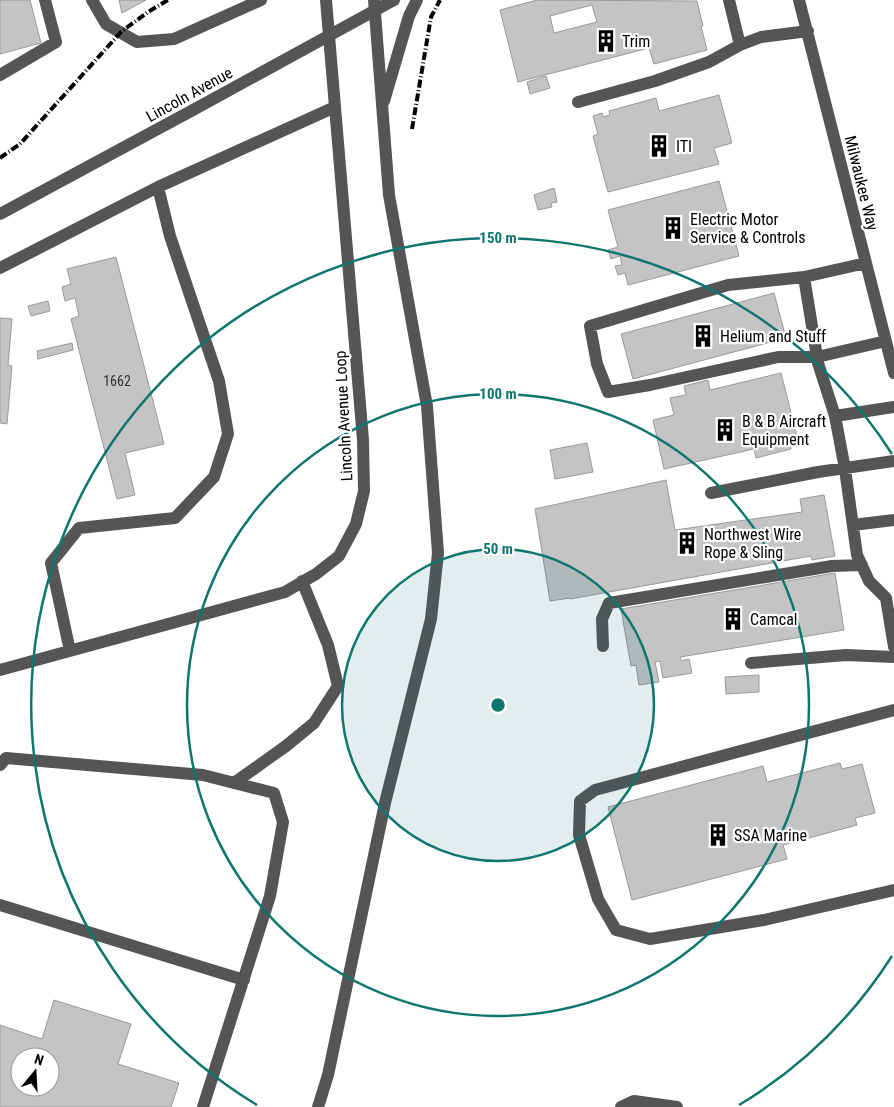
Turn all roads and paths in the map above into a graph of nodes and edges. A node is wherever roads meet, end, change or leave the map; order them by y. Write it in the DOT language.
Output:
graph roads {
  1 [pos="45,0"];
  2 [pos="92,0"];
  3 [pos="261,0"];
  4 [pos="326,0"];
  5 [pos="374,0"];
  6 [pos="394,0"];
  7 [pos="416,0"];
  8 [pos="729,0"];
  9 [pos="799,0"];
  10 [pos="808,31"];
  11 [pos="740,44"];
  12 [pos="0,75"];
  13 [pos="578,102"];
  14 [pos="334,107"];
  15 [pos="382,109"];
  16 [pos="158,187"];
  17 [pos="0,214"];
  18 [pos="866,263"];
  19 [pos="0,268"];
  20 [pos="804,277"];
  21 [pos="886,342"];
  22 [pos="817,357"];
  23 [pos="894,373"];
  24 [pos="894,407"];
  25 [pos="835,416"];
  26 [pos="894,461"];
  27 [pos="846,469"];
  28 [pos="711,493"];
  29 [pos="894,520"];
  30 [pos="853,525"];
  31 [pos="862,566"];
  32 [pos="302,581"];
  33 [pos="890,597"];
  34 [pos="603,646"];
  35 [pos="894,647"];
  36 [pos="70,651"];
  37 [pos="894,657"];
  38 [pos="751,663"];
  39 [pos="0,670"];
  40 [pos="894,710"];
  41 [pos="0,765"];
  42 [pos="234,783"];
  43 [pos="894,890"];
  44 [pos="0,905"];
  45 [pos="244,980"];
  46 [pos="203,1107"];
  47 [pos="318,1107"];
  48 [pos="621,1107"];
  49 [pos="677,1107"];
  1 -- 12 [label="street"];
  2 -- 3 [label="street"];
  4 -- 14 [label="street, Lincoln Avenue Loop"];
  5 -- 15 [label="street"];
  6 -- 17 [label="street, Lincoln Avenue, bridge"];
  7 -- 15 [label="street"];
  8 -- 11 [label="street"];
  9 -- 10 [label="street, Milwaukee Way"];
  10 -- 11 [label="street"];
  10 -- 18 [label="street, Milwaukee Way"];
  11 -- 13 [label="street"];
  14 -- 16 [label="street"];
  14 -- 32 [label="street, Lincoln Avenue Loop"];
  15 -- 47 [label="street"];
  16 -- 19 [label="street"];
  16 -- 36 [label="street"];
  18 -- 20 [label="street"];
  18 -- 21 [label="street, Milwaukee Way"];
  20 -- 22 [label="street"];
  20 -- 22 [label="street"];
  21 -- 22 [label="street"];
  21 -- 23 [label="street, Milwaukee Way"];
  22 -- 25 [label="street"];
  24 -- 25 [label="street"];
  25 -- 27 [label="street"];
  26 -- 27 [label="street"];
  27 -- 28 [label="street"];
  27 -- 30 [label="street"];
  29 -- 30 [label="street"];
  30 -- 31 [label="street"];
  31 -- 33 [label="street"];
  31 -- 34 [label="street"];
  32 -- 36 [label="street, Lincoln Avenue Loop"];
  32 -- 42 [label="street"];
  33 -- 35 [label="street"];
  36 -- 39 [label="street, Lincoln Avenue Loop"];
  37 -- 38 [label="street"];
  40 -- 43 [label="street"];
  41 -- 42 [label="street"];
  42 -- 45 [label="street"];
  44 -- 45 [label="street"];
  45 -- 46 [label="street"];
  48 -- 49 [label="street"];
}
